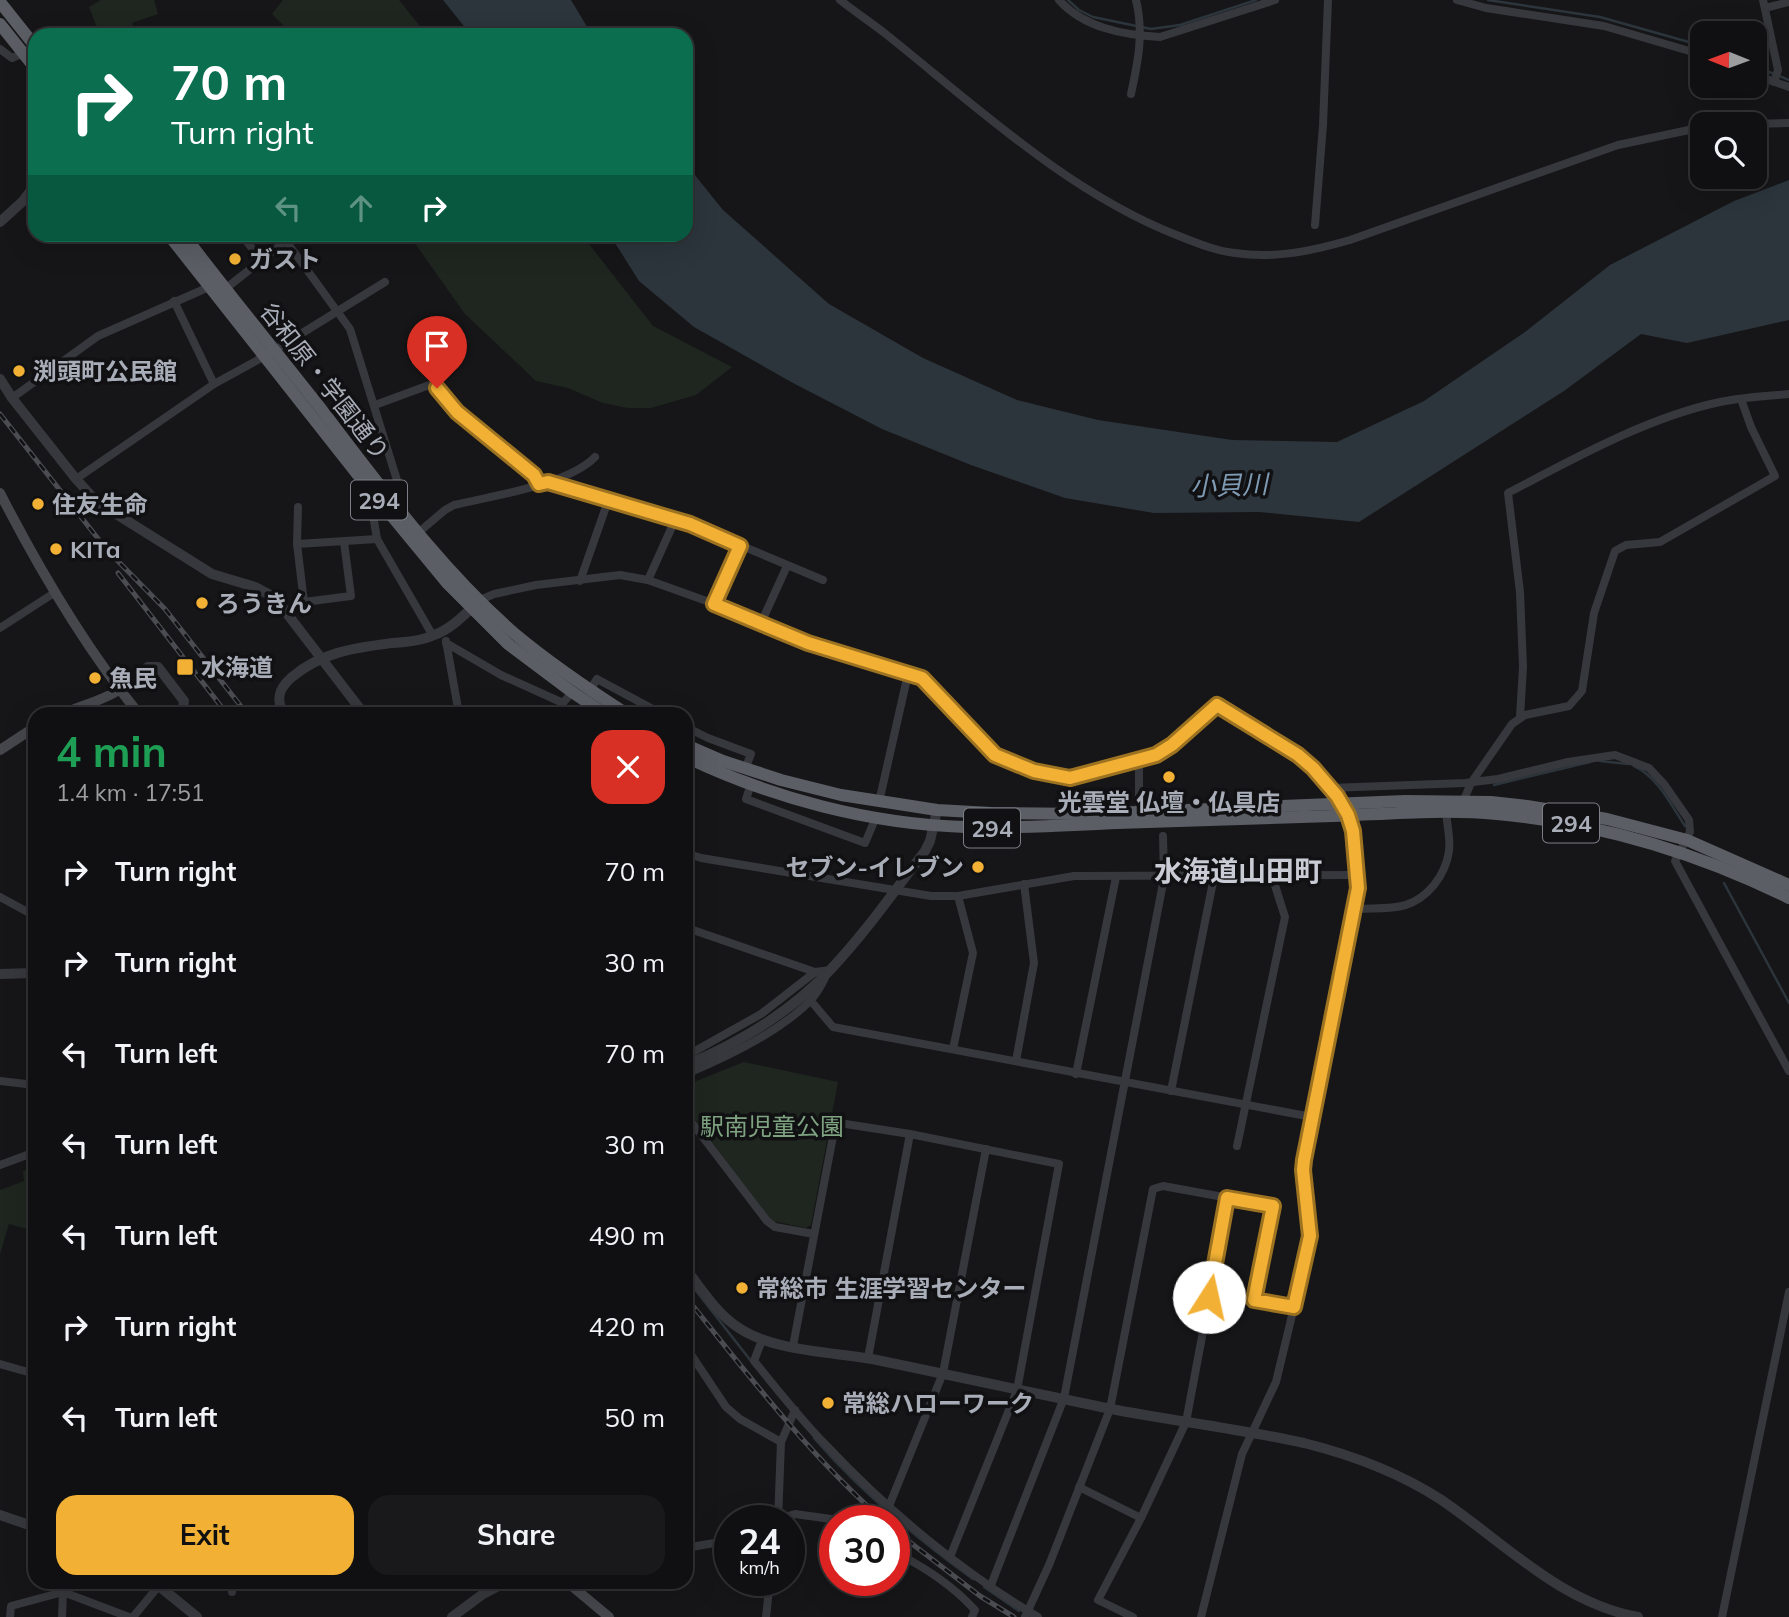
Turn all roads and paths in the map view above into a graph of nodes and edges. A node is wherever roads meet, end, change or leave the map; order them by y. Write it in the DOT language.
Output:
graph roads {
  1 [pos="840,0"];
  2 [pos="1059,0"];
  3 [pos="1136,0"];
  4 [pos="1275,0"];
  5 [pos="1328,0"];
  6 [pos="1457,0"];
  7 [pos="0,2"];
  8 [pos="1789,2"];
  9 [pos="1764,4"];
  10 [pos="0,24"];
  11 [pos="1141,31"];
  12 [pos="28,37"];
  13 [pos="0,49"];
  14 [pos="1690,51"];
  15 [pos="24,53"];
  16 [pos="28,58"];
  17 [pos="1768,80"];
  18 [pos="1774,82"];
  19 [pos="1789,87"];
  20 [pos="1131,94"];
  21 [pos="1789,123"];
  22 [pos="1767,124"];
  23 [pos="1690,130"];
  24 [pos="28,194"];
  25 [pos="0,222"];
  26 [pos="1315,225"];
  27 [pos="173,242"];
  28 [pos="189,242"];
  29 [pos="247,242"];
  30 [pos="284,242"];
  31 [pos="286,242"];
  32 [pos="261,260"];
  33 [pos="385,282"];
  34 [pos="209,287"];
  35 [pos="225,289"];
  36 [pos="174,301"];
  37 [pos="338,310"];
  38 [pos="270,353"];
  39 [pos="0,379"];
  40 [pos="214,384"];
  41 [pos="1789,394"];
  42 [pos="12,398"];
  43 [pos="1741,399"];
  44 [pos="375,405"];
  45 [pos="595,457"];
  46 [pos="76,479"];
  47 [pos="544,483"];
  48 [pos="0,494"];
  49 [pos="608,501"];
  50 [pos="383,505"];
  51 [pos="397,505"];
  52 [pos="298,507"];
  53 [pos="675,520"];
  54 [pos="419,533"];
  55 [pos="377,539"];
  56 [pos="344,542"];
  57 [pos="297,544"];
  58 [pos="740,546"];
  59 [pos="788,566"];
  60 [pos="648,580"];
  61 [pos="823,580"];
  62 [pos="580,581"];
  63 [pos="54,593"];
  64 [pos="304,602"];
  65 [pos="714,604"];
  66 [pos="475,605"];
  67 [pos="285,611"];
  68 [pos="761,623"];
  69 [pos="0,628"];
  70 [pos="438,634"];
  71 [pos="446,642"];
  72 [pos="319,658"];
  73 [pos="908,674"];
  74 [pos="120,689"];
  75 [pos="590,690"];
  76 [pos="572,692"];
  77 [pos="78,707"];
  78 [pos="134,707"];
  79 [pos="183,707"];
  80 [pos="281,707"];
  81 [pos="358,707"];
  82 [pos="457,707"];
  83 [pos="594,707"];
  84 [pos="616,707"];
  85 [pos="649,707"];
  86 [pos="1520,717"];
  87 [pos="693,730"];
  88 [pos="28,732"];
  89 [pos="693,748"];
  90 [pos="0,750"];
  91 [pos="1139,759"];
  92 [pos="693,760"];
  93 [pos="745,769"];
  94 [pos="1472,782"];
  95 [pos="751,784"];
  96 [pos="1331,788"];
  97 [pos="879,802"];
  98 [pos="1446,807"];
  99 [pos="1461,807"];
  100 [pos="1345,809"];
  101 [pos="937,810"];
  102 [pos="1139,811"];
  103 [pos="876,817"];
  104 [pos="934,825"];
  105 [pos="1163,836"];
  106 [pos="1687,840"];
  107 [pos="1679,851"];
  108 [pos="693,855"];
  109 [pos="1357,875"];
  110 [pos="1272,876"];
  111 [pos="1116,877"];
  112 [pos="1214,877"];
  113 [pos="1164,878"];
  114 [pos="1024,884"];
  115 [pos="1789,885"];
  116 [pos="894,891"];
  117 [pos="958,896"];
  118 [pos="0,897"];
  119 [pos="1789,898"];
  120 [pos="1354,909"];
  121 [pos="28,912"];
  122 [pos="693,930"];
  123 [pos="831,970"];
  124 [pos="815,972"];
  125 [pos="28,973"];
  126 [pos="0,974"];
  127 [pos="807,997"];
  128 [pos="953,1049"];
  129 [pos="693,1052"];
  130 [pos="693,1061"];
  131 [pos="1016,1061"];
  132 [pos="693,1071"];
  133 [pos="1789,1071"];
  134 [pos="1076,1074"];
  135 [pos="0,1082"];
  136 [pos="1125,1083"];
  137 [pos="28,1084"];
  138 [pos="1171,1091"];
  139 [pos="1246,1105"];
  140 [pos="1312,1117"];
  141 [pos="693,1124"];
  142 [pos="911,1134"];
  143 [pos="1237,1146"];
  144 [pos="986,1149"];
  145 [pos="28,1155"];
  146 [pos="0,1165"];
  147 [pos="1227,1198"];
  148 [pos="814,1234"];
  149 [pos="693,1278"];
  150 [pos="1789,1292"];
  151 [pos="1294,1307"];
  152 [pos="762,1340"];
  153 [pos="793,1346"];
  154 [pos="693,1358"];
  155 [pos="868,1358"];
  156 [pos="0,1364"];
  157 [pos="28,1372"];
  158 [pos="943,1373"];
  159 [pos="1017,1390"];
  160 [pos="1065,1398"];
  161 [pos="1110,1409"];
  162 [pos="795,1410"];
  163 [pos="1186,1422"];
  164 [pos="1252,1432"];
  165 [pos="780,1442"];
  166 [pos="1079,1487"];
  167 [pos="777,1505"];
  168 [pos="888,1505"];
  169 [pos="889,1505"];
  170 [pos="0,1515"];
  171 [pos="1141,1518"];
  172 [pos="910,1524"];
  173 [pos="28,1525"];
  174 [pos="714,1543"];
  175 [pos="693,1547"];
  176 [pos="950,1557"];
  177 [pos="910,1559"];
  178 [pos="991,1585"];
  179 [pos="153,1589"];
  180 [pos="164,1589"];
  181 [pos="493,1589"];
  182 [pos="575,1589"];
  183 [pos="63,1592"];
  184 [pos="769,1596"];
  185 [pos="1027,1614"];
  186 [pos="191,1615"];
  187 [pos="10,1617"];
  188 [pos="62,1617"];
  189 [pos="131,1617"];
  190 [pos="452,1617"];
  191 [pos="609,1617"];
  192 [pos="766,1617"];
  193 [pos="972,1617"];
  194 [pos="1038,1617"];
  195 [pos="1133,1617"];
  196 [pos="1201,1617"];
  197 [pos="1638,1617"];
  198 [pos="1723,1617"];
  1 -- 23 [label="street"];
  2 -- 11 [label="street"];
  3 -- 11 [label="street"];
  4 -- 11 [label="street"];
  5 -- 26 [label="street"];
  6 -- 14 [label="street"];
  7 -- 12 [label="highway"];
  8 -- 9 [label="street"];
  9 -- 18 [label="street"];
  10 -- 15 [label="highway"];
  11 -- 20 [label="street"];
  13 -- 15 [label="street"];
  15 -- 16 [label="highway"];
  17 -- 18 [label="street"];
  18 -- 19 [label="street"];
  21 -- 22 [label="street"];
  24 -- 25 [label="street"];
  27 -- 34 [label="highway, 谷和原・学園通り / 294"];
  28 -- 35 [label="highway, 谷和原・学園通り / 294"];
  29 -- 32 [label="street"];
  30 -- 32 [label="street"];
  31 -- 37 [label="street"];
  32 -- 35 [label="street"];
  33 -- 37 [label="street"];
  34 -- 36 [label="street"];
  34 -- 38 [label="highway, 谷和原・学園通り / 294"];
  35 -- 38 [label="highway, 谷和原・学園通り / 294"];
  36 -- 40 [label="street"];
  36 -- 42 [label="street"];
  37 -- 38 [label="street"];
  37 -- 44 [label="street"];
  38 -- 40 [label="street"];
  38 -- 50 [label="highway, 谷和原・学園通り / 294"];
  38 -- 51 [label="highway, 谷和原・学園通り / 294"];
  39 -- 42 [label="street"];
  40 -- 46 [label="street"];
  41 -- 43 [label="street"];
  42 -- 46 [label="street"];
  43 -- 86 [label="street"];
  43 -- 86 [label="street"];
  44 -- 47 [label="street"];
  44 -- 51 [label="street"];
  45 -- 47 [label="street"];
  46 -- 67 [label="street"];
  47 -- 49 [label="street"];
  47 -- 54 [label="street"];
  48 -- 63 [label="main road"];
  49 -- 53 [label="street"];
  49 -- 62 [label="street"];
  50 -- 55 [label="street"];
  50 -- 66 [label="highway, 谷和原・学園通り / 294"];
  51 -- 54 [label="highway, 谷和原・学園通り / 294"];
  52 -- 57 [label="street"];
  53 -- 58 [label="street"];
  53 -- 60 [label="street"];
  54 -- 66 [label="highway, 谷和原・学園通り / 294"];
  55 -- 56 [label="street"];
  55 -- 70 [label="street"];
  56 -- 57 [label="street"];
  56 -- 64 [label="street"];
  57 -- 64 [label="street"];
  58 -- 59 [label="street"];
  58 -- 65 [label="street"];
  59 -- 61 [label="street"];
  59 -- 68 [label="street"];
  60 -- 62 [label="street"];
  60 -- 65 [label="street"];
  62 -- 66 [label="street"];
  63 -- 69 [label="street"];
  63 -- 74 [label="main road"];
  64 -- 67 [label="street"];
  65 -- 68 [label="street"];
  66 -- 70 [label="street"];
  66 -- 75 [label="highway, 谷和原・学園通り / 294"];
  66 -- 76 [label="highway, 谷和原・学園通り / 294"];
  67 -- 72 [label="street"];
  68 -- 73 [label="street"];
  70 -- 71 [label="street"];
  70 -- 72 [label="street"];
  71 -- 76 [label="street"];
  71 -- 82 [label="street"];
  72 -- 80 [label="street"];
  72 -- 81 [label="street"];
  73 -- 91 [label="street"];
  73 -- 97 [label="street"];
  74 -- 77 [label="main road"];
  74 -- 78 [label="main road"];
  74 -- 79 [label="street"];
  75 -- 84 [label="highway, 谷和原・学園通り / 294"];
  75 -- 85 [label="street"];
  76 -- 83 [label="highway, 谷和原・学園通り / 294"];
  86 -- 94 [label="street"];
  87 -- 93 [label="street"];
  88 -- 90 [label="main road"];
  89 -- 93 [label="highway, 294"];
  91 -- 96 [label="street"];
  91 -- 102 [label="street"];
  92 -- 95 [label="highway, 294"];
  93 -- 97 [label="highway, 294"];
  94 -- 96 [label="street"];
  94 -- 99 [label="street"];
  94 -- 106 [label="street"];
  95 -- 103 [label="highway, 294"];
  95 -- 103 [label="street"];
  96 -- 100 [label="street"];
  97 -- 101 [label="highway, 294"];
  98 -- 99 [label="highway, 294"];
  98 -- 100 [label="highway, 294"];
  98 -- 120 [label="street"];
  99 -- 106 [label="highway, 294"];
  99 -- 107 [label="highway, 294"];
  100 -- 102 [label="highway, 294"];
  100 -- 104 [label="highway, 294"];
  100 -- 109 [label="street"];
  101 -- 102 [label="highway, 294"];
  101 -- 104 [label="street"];
  103 -- 104 [label="highway, 294"];
  104 -- 116 [label="street"];
  105 -- 113 [label="street"];
  106 -- 107 [label="street"];
  106 -- 115 [label="highway, 294"];
  107 -- 119 [label="highway, 294"];
  107 -- 133 [label="street"];
  108 -- 116 [label="street"];
  109 -- 110 [label="street"];
  109 -- 120 [label="street"];
  110 -- 112 [label="street"];
  110 -- 139 [label="street"];
  111 -- 113 [label="street"];
  111 -- 114 [label="street"];
  111 -- 134 [label="street"];
  112 -- 113 [label="street"];
  112 -- 138 [label="street"];
  113 -- 136 [label="street"];
  114 -- 117 [label="street"];
  114 -- 131 [label="street"];
  116 -- 117 [label="street"];
  116 -- 123 [label="street"];
  117 -- 128 [label="street"];
  118 -- 121 [label="street"];
  120 -- 140 [label="street"];
  122 -- 124 [label="street"];
  123 -- 124 [label="street"];
  123 -- 127 [label="street"];
  124 -- 129 [label="street"];
  125 -- 126 [label="street"];
  127 -- 128 [label="street"];
  127 -- 130 [label="street"];
  127 -- 132 [label="street"];
  128 -- 131 [label="street"];
  131 -- 134 [label="street"];
  134 -- 136 [label="street"];
  135 -- 137 [label="street"];
  136 -- 138 [label="street"];
  136 -- 160 [label="street"];
  138 -- 139 [label="street"];
  139 -- 140 [label="street"];
  139 -- 143 [label="street"];
  140 -- 151 [label="street"];
  141 -- 148 [label="street"];
  142 -- 144 [label="street"];
  142 -- 148 [label="street"];
  142 -- 155 [label="street"];
  144 -- 158 [label="street"];
  144 -- 159 [label="street"];
  145 -- 146 [label="street"];
  147 -- 151 [label="street"];
  147 -- 161 [label="street"];
  147 -- 163 [label="street"];
  148 -- 153 [label="street"];
  149 -- 152 [label="street"];
  150 -- 198 [label="street"];
  151 -- 164 [label="street"];
  152 -- 153 [label="street"];
  152 -- 162 [label="street"];
  153 -- 155 [label="street"];
  154 -- 165 [label="street"];
  155 -- 158 [label="street"];
  156 -- 157 [label="street"];
  158 -- 159 [label="street"];
  158 -- 169 [label="street"];
  159 -- 160 [label="street"];
  159 -- 176 [label="street"];
  160 -- 161 [label="street"];
  160 -- 178 [label="street"];
  161 -- 163 [label="street"];
  161 -- 166 [label="street"];
  162 -- 165 [label="street"];
  162 -- 168 [label="street"];
  163 -- 164 [label="street"];
  163 -- 171 [label="street"];
  164 -- 196 [label="street"];
  164 -- 197 [label="street"];
  165 -- 167 [label="street"];
  166 -- 171 [label="street"];
  166 -- 185 [label="street"];
  170 -- 173 [label="street"];
  171 -- 195 [label="street"];
  172 -- 176 [label="street"];
  174 -- 175 [label="street"];
  176 -- 178 [label="street"];
  177 -- 193 [label="street"];
  178 -- 185 [label="street"];
  179 -- 189 [label="street"];
  180 -- 186 [label="street"];
  181 -- 190 [label="street"];
  182 -- 191 [label="main road"];
  183 -- 187 [label="street"];
  183 -- 188 [label="street"];
  183 -- 189 [label="street"];
  184 -- 192 [label="street"];
  185 -- 194 [label="street"];
}
